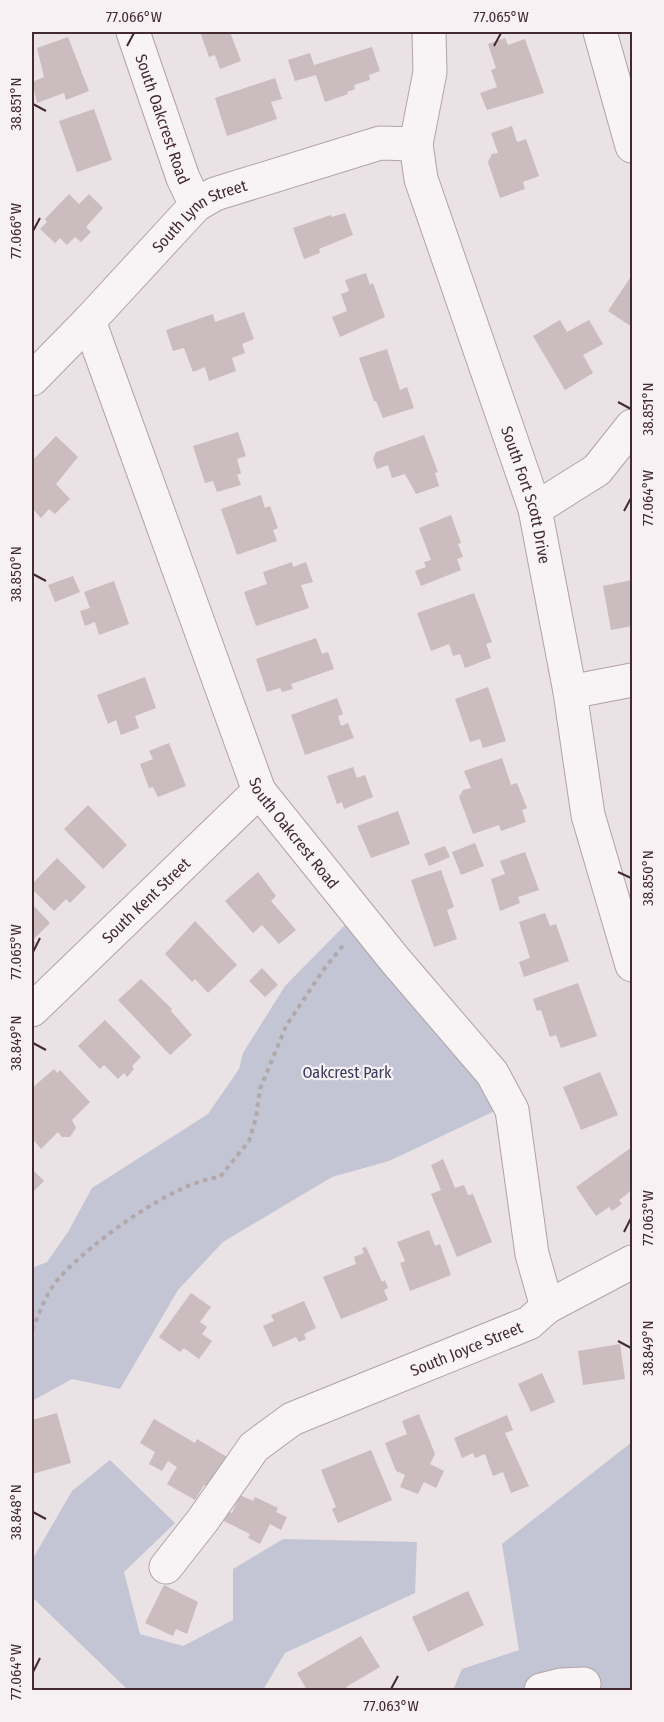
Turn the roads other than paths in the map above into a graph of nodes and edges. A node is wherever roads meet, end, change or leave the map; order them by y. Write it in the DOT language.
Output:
graph roads {
  1 [pos="134,32"];
  2 [pos="429,32"];
  3 [pos="600,32"];
  4 [pos="416,144"];
  5 [pos="633,146"];
  6 [pos="196,205"];
  7 [pos="89,321"];
  8 [pos="32,378"];
  9 [pos="633,426"];
  10 [pos="535,509"];
  11 [pos="633,680"];
  12 [pos="570,692"];
  13 [pos="259,791"];
  14 [pos="633,965"];
  15 [pos="32,1010"];
  16 [pos="633,1262"];
  17 [pos="547,1307"];
  18 [pos="166,1567"];
  19 [pos="584,1684"];
  20 [pos="541,1690"];
  1 -- 6 [label="street, South Oakcrest Road"];
  2 -- 4 [label="street, South Fort Scott Drive"];
  3 -- 5 [label="street"];
  4 -- 6 [label="street, South Lynn Street"];
  4 -- 10 [label="street, South Fort Scott Drive"];
  6 -- 7 [label="street, South Lynn Street"];
  7 -- 8 [label="street, South Lynn Street"];
  7 -- 13 [label="street, South Oakcrest Road"];
  9 -- 10 [label="street"];
  10 -- 12 [label="street, South Fort Scott Drive"];
  11 -- 12 [label="street"];
  12 -- 14 [label="street, South Fort Scott Drive"];
  13 -- 15 [label="street, South Kent Street"];
  13 -- 17 [label="street, South Oakcrest Road"];
  16 -- 17 [label="street, South Joyce Street"];
  17 -- 18 [label="street, South Joyce Street"];
  19 -- 20 [label="street"];
}
